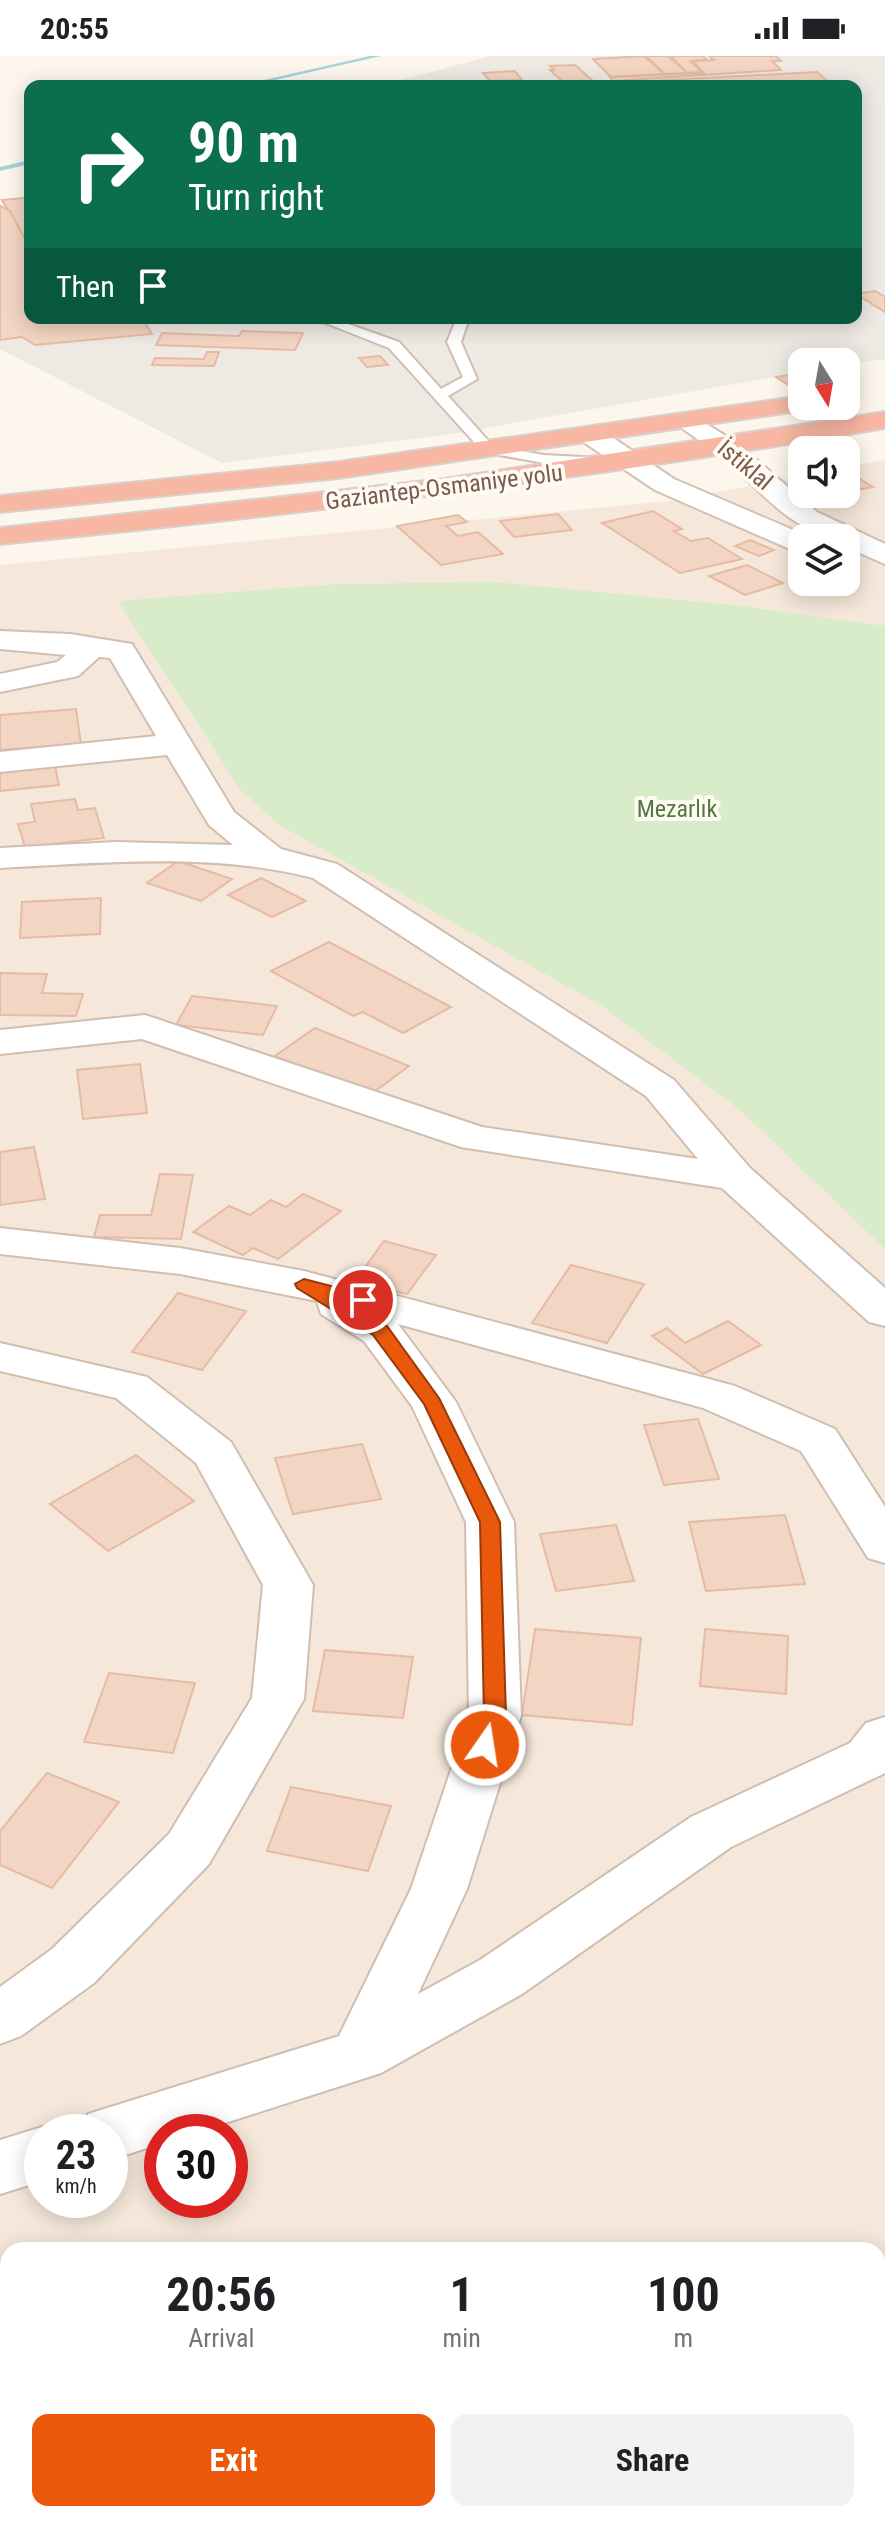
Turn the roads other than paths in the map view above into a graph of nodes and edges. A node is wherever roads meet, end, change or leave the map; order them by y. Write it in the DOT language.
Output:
graph roads {
  1 [pos="336,324"];
  2 [pos="461,324"];
  3 [pos="441,394"];
  4 [pos="788,406"];
  5 [pos="885,420"];
  6 [pos="688,421"];
  7 [pos="591,435"];
  8 [pos="727,448"];
  9 [pos="488,449"];
  10 [pos="622,463"];
  11 [pos="0,504"];
  12 [pos="0,536"];
  13 [pos="788,538"];
  14 [pos="885,555"];
  15 [pos="860,568"];
  16 [pos="885,578"];
  17 [pos="0,640"];
  18 [pos="68,656"];
  19 [pos="0,674"];
  20 [pos="0,683"];
  21 [pos="177,744"];
  22 [pos="0,762"];
  23 [pos="269,856"];
  24 [pos="0,858"];
  25 [pos="0,1042"];
  26 [pos="735,1177"];
  27 [pos="0,1241"];
  28 [pos="304,1284"];
  29 [pos="885,1312"];
  30 [pos="0,1357"];
  31 [pos="885,1546"];
  32 [pos="885,1737"];
  33 [pos="0,2019"];
  34 [pos="360,2055"];
  35 [pos="128,2127"];
  36 [pos="24,2160"];
  37 [pos="0,2167"];
  1 -- 3 [label="lane"];
  2 -- 3 [label="lane"];
  3 -- 9 [label="lane"];
  4 -- 6 [label="highway, Gaziantep-Osmaniye yolu"];
  5 -- 8 [label="highway, Gaziantep-Osmaniye yolu"];
  6 -- 7 [label="highway, Gaziantep-Osmaniye yolu"];
  6 -- 8 [label="street, İstiklal"];
  7 -- 9 [label="highway, Gaziantep-Osmaniye yolu"];
  7 -- 10 [label="street"];
  8 -- 10 [label="highway, Gaziantep-Osmaniye yolu"];
  8 -- 14 [label="street, İstiklal"];
  9 -- 10 [label="lane"];
  9 -- 11 [label="highway, Gaziantep-Osmaniye yolu"];
  10 -- 12 [label="highway, Gaziantep-Osmaniye yolu"];
  10 -- 13 [label="street"];
  15 -- 16 [label="street"];
  17 -- 18 [label="street"];
  18 -- 19 [label="street"];
  18 -- 20 [label="street"];
  18 -- 21 [label="street"];
  21 -- 22 [label="street"];
  21 -- 23 [label="street"];
  23 -- 24 [label="street"];
  23 -- 26 [label="street"];
  25 -- 26 [label="street"];
  26 -- 29 [label="street"];
  27 -- 28 [label="street"];
  28 -- 31 [label="street"];
  28 -- 34 [label="street"];
  30 -- 33 [label="street"];
  32 -- 34 [label="street"];
  34 -- 35 [label="street"];
  36 -- 37 [label="street"];
}
